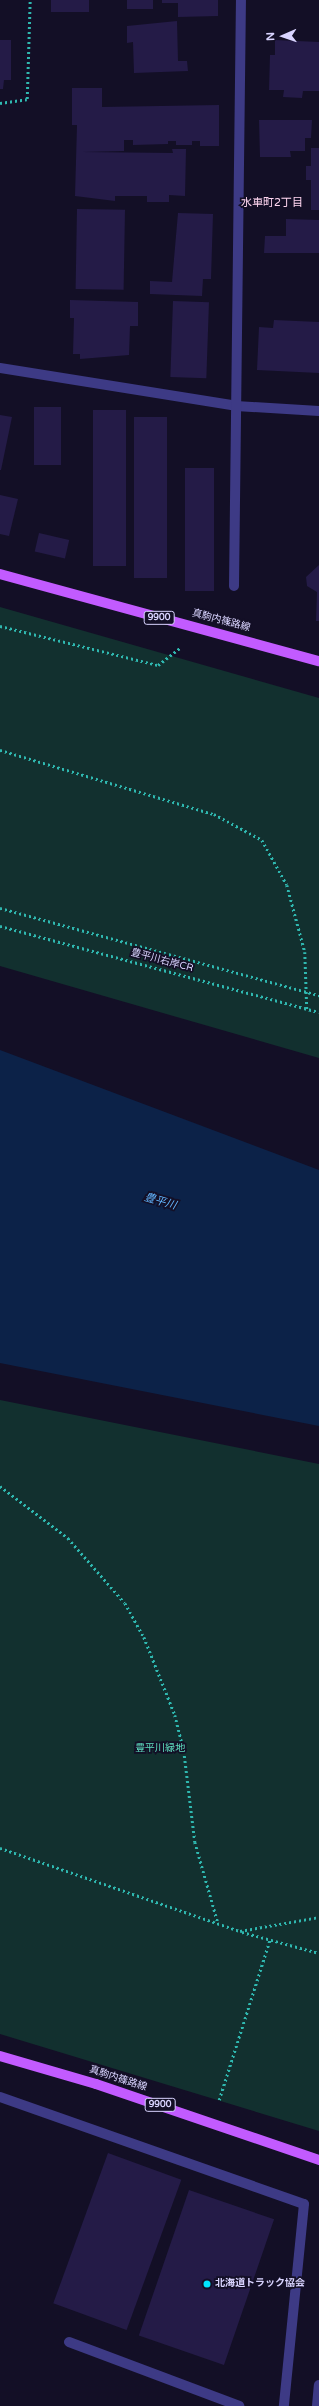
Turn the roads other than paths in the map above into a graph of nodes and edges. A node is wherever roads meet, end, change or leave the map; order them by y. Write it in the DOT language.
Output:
graph roads {
  1 [pos="242,0"];
  2 [pos="0,368"];
  3 [pos="236,406"];
  4 [pos="319,411"];
  5 [pos="0,574"];
  6 [pos="234,586"];
  7 [pos="319,661"];
  8 [pos="0,2056"];
  9 [pos="0,2097"];
  10 [pos="319,2160"];
  11 [pos="69,2342"];
  12 [pos="319,2385"];
  13 [pos="239,2406"];
  14 [pos="284,2406"];
  15 [pos="317,2406"];
  1 -- 3 [label="street"];
  2 -- 3 [label="street"];
  3 -- 4 [label="street"];
  3 -- 6 [label="street"];
  5 -- 7 [label="main road, 真駒内篠路線 / 9900"];
  8 -- 10 [label="main road, 真駒内篠路線 / 9900"];
  9 -- 14 [label="street"];
  11 -- 13 [label="street"];
  12 -- 15 [label="street"];
}
